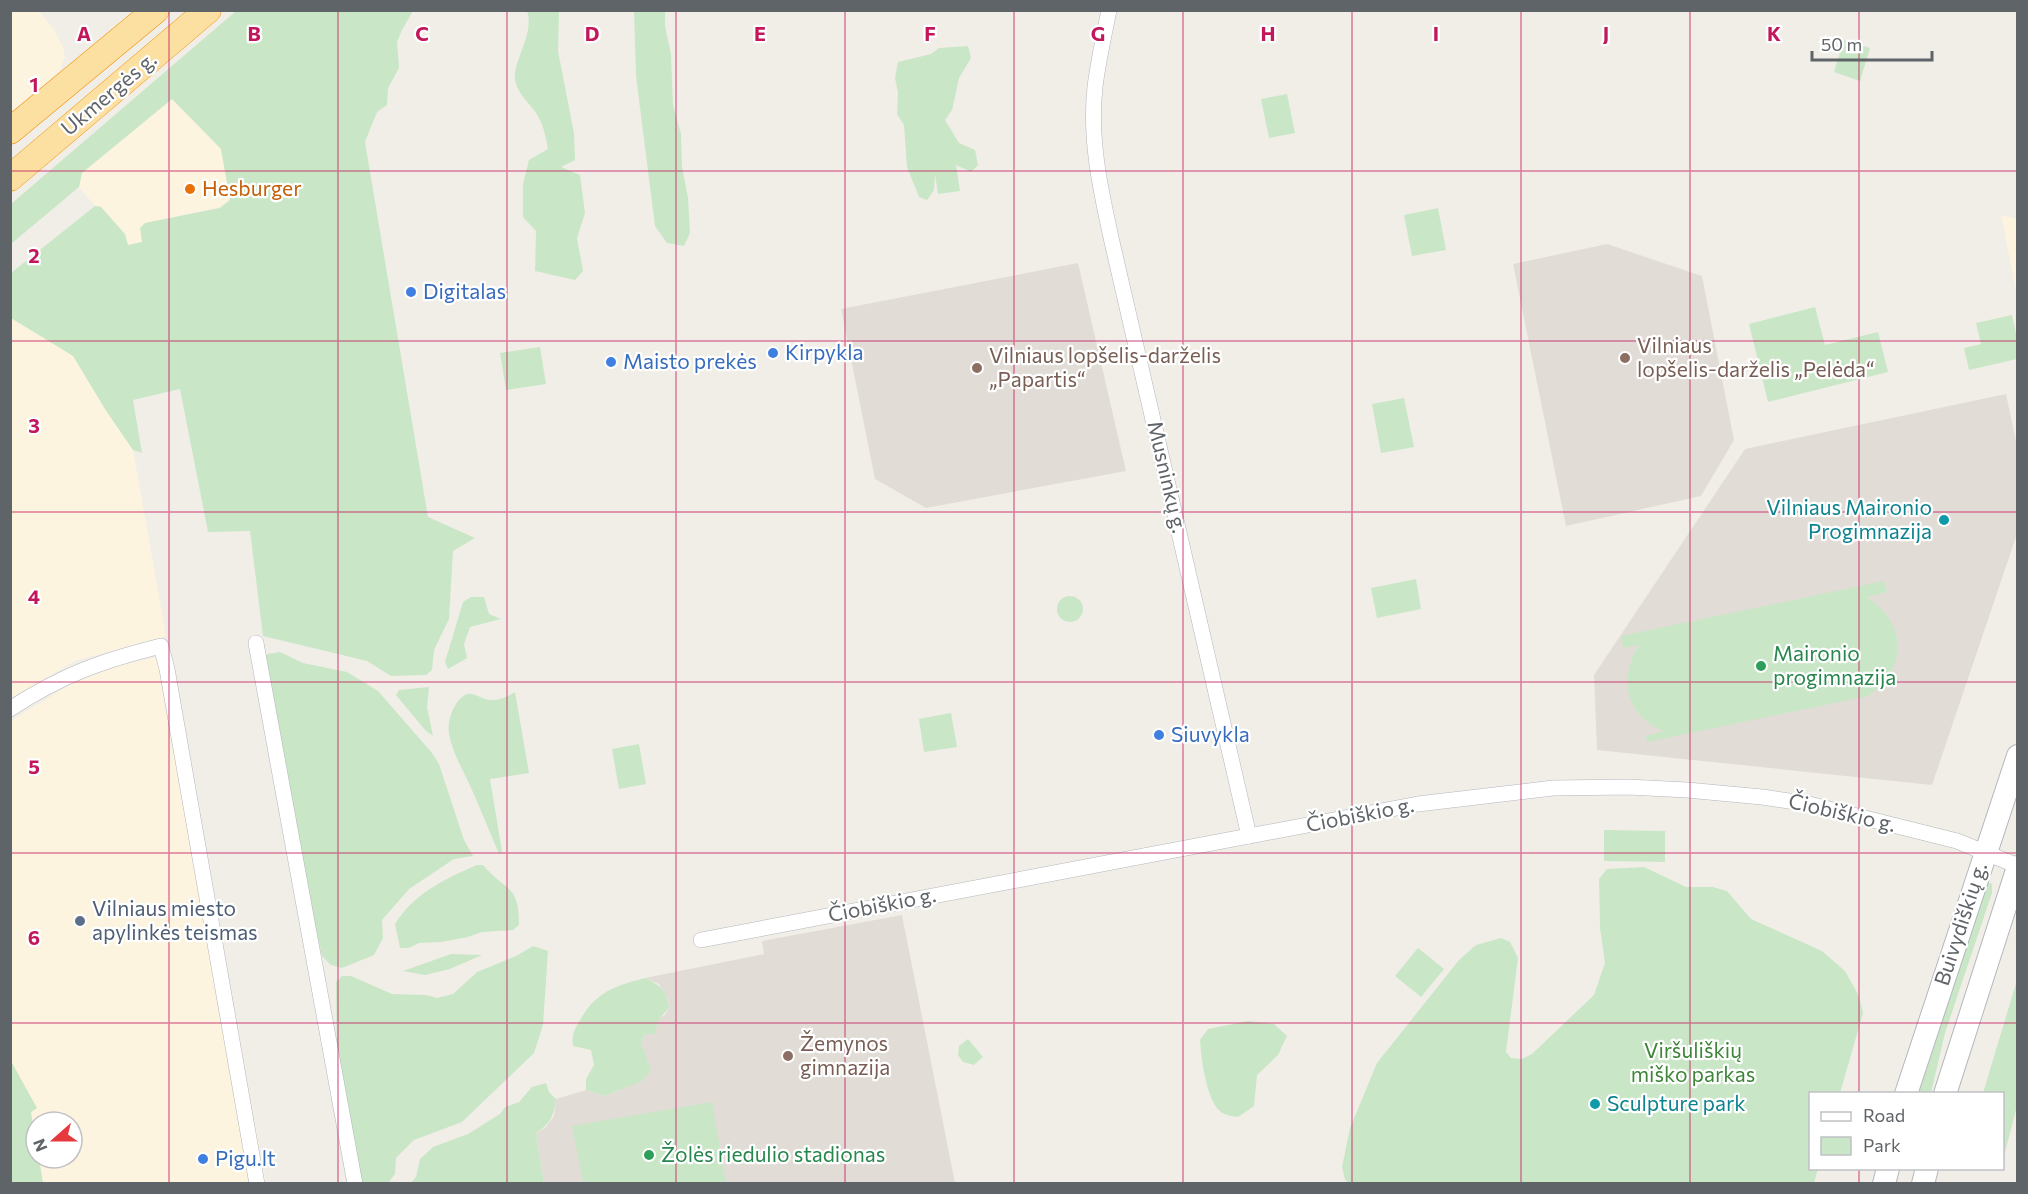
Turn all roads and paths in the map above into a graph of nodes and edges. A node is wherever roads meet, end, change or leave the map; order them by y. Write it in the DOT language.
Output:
graph roads {
  1 [pos="156,10"];
  2 [pos="208,10"];
  3 [pos="1109,10"];
  4 [pos="10,131"];
  5 [pos="10,178"];
  6 [pos="256,643"];
  7 [pos="10,709"];
  8 [pos="2018,756"];
  9 [pos="1249,836"];
  10 [pos="1984,853"];
  11 [pos="2018,866"];
  12 [pos="701,940"];
  13 [pos="1907,1092"];
  14 [pos="1946,1092"];
  15 [pos="257,1184"];
  16 [pos="355,1184"];
  1 -- 4 [label="highway, Ukmergės g."];
  2 -- 5 [label="highway, Ukmergės g."];
  3 -- 9 [label="street, Musninkų g."];
  6 -- 16 [label="street"];
  7 -- 15 [label="street"];
  8 -- 10 [label="main road, Buivydiškių g."];
  9 -- 10 [label="street, Čiobiškio g."];
  9 -- 12 [label="street, Čiobiškio g."];
  10 -- 11 [label="street, Čiobiškio g."];
  10 -- 13 [label="main road, Buivydiškių g."];
  11 -- 14 [label="main road, Buivydiškių g."];
}
